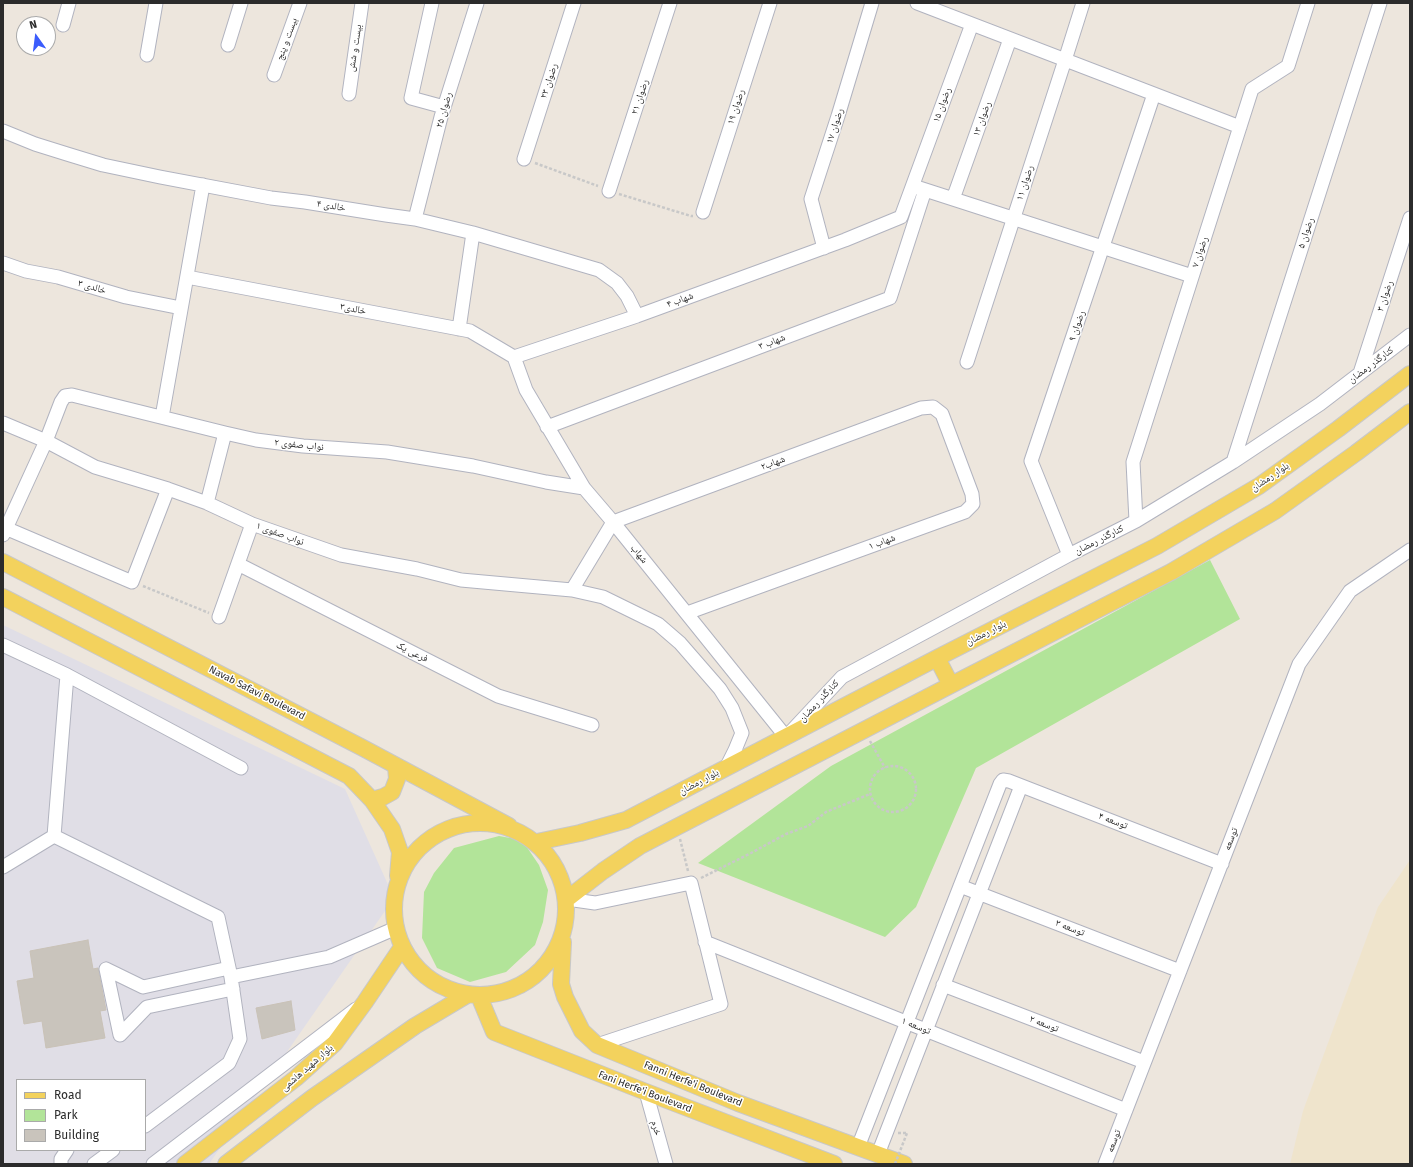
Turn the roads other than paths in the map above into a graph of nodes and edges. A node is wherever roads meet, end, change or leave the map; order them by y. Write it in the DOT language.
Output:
graph roads {
  1 [pos="69,3"];
  2 [pos="156,3"];
  3 [pos="241,3"];
  4 [pos="300,3"];
  5 [pos="362,3"];
  6 [pos="432,3"];
  7 [pos="477,3"];
  8 [pos="574,3"];
  9 [pos="670,3"];
  10 [pos="770,3"];
  11 [pos="872,3"];
  12 [pos="917,3"];
  13 [pos="1082,3"];
  14 [pos="1308,3"];
  15 [pos="1380,3"];
  16 [pos="972,24"];
  17 [pos="63,25"];
  18 [pos="1010,39"];
  19 [pos="228,45"];
  20 [pos="147,56"];
  21 [pos="1065,60"];
  22 [pos="274,75"];
  23 [pos="349,94"];
  24 [pos="1154,94"];
  25 [pos="444,107"];
  26 [pos="1240,127"];
  27 [pos="3,131"];
  28 [pos="524,160"];
  29 [pos="203,185"];
  30 [pos="919,188"];
  31 [pos="609,191"];
  32 [pos="953,199"];
  33 [pos="703,212"];
  34 [pos="1014,218"];
  35 [pos="1410,218"];
  36 [pos="415,219"];
  37 [pos="473,232"];
  38 [pos="1103,247"];
  39 [pos="824,248"];
  40 [pos="3,263"];
  41 [pos="1192,276"];
  42 [pos="187,277"];
  43 [pos="181,308"];
  44 [pos="637,316"];
  45 [pos="459,328"];
  46 [pos="1410,334"];
  47 [pos="514,357"];
  48 [pos="967,362"];
  49 [pos="1360,373"];
  50 [pos="1410,374"];
  51 [pos="933,407"];
  52 [pos="1410,412"];
  53 [pos="162,417"];
  54 [pos="3,423"];
  55 [pos="547,427"];
  56 [pos="225,434"];
  57 [pos="46,441"];
  58 [pos="1233,462"];
  59 [pos="584,488"];
  60 [pos="168,489"];
  61 [pos="207,504"];
  62 [pos="1136,521"];
  63 [pos="613,522"];
  64 [pos="252,524"];
  65 [pos="4,530"];
  66 [pos="1410,550"];
  67 [pos="1069,555"];
  68 [pos="3,562"];
  69 [pos="238,564"];
  70 [pos="572,590"];
  71 [pos="3,597"];
  72 [pos="687,614"];
  73 [pos="219,617"];
  74 [pos="3,645"];
  75 [pos="937,658"];
  76 [pos="67,675"];
  77 [pos="951,685"];
  78 [pos="592,725"];
  79 [pos="786,737"];
  80 [pos="396,766"];
  81 [pos="241,768"];
  82 [pos="726,768"];
  83 [pos="1021,786"];
  84 [pos="372,800"];
  85 [pos="509,826"];
  86 [pos="54,836"];
  87 [pos="537,842"];
  88 [pos="1222,864"];
  89 [pos="3,867"];
  90 [pos="398,880"];
  91 [pos="960,886"];
  92 [pos="979,893"];
  93 [pos="567,899"];
  94 [pos="396,928"];
  95 [pos="564,935"];
  96 [pos="705,942"];
  97 [pos="402,946"];
  98 [pos="1180,971"];
  99 [pos="231,978"];
  100 [pos="943,985"];
  101 [pos="143,987"];
  102 [pos="473,995"];
  103 [pos="366,1002"];
  104 [pos="147,1007"];
  105 [pos="906,1022"];
  106 [pos="926,1030"];
  107 [pos="597,1045"];
  108 [pos="1144,1062"];
  109 [pos="646,1092"];
  110 [pos="1126,1110"];
  111 [pos="146,1125"];
  112 [pos="858,1147"];
  113 [pos="66,1151"];
  114 [pos="112,1151"];
  115 [pos="878,1154"];
  116 [pos="61,1164"];
  117 [pos="94,1164"];
  118 [pos="153,1164"];
  119 [pos="185,1164"];
  120 [pos="226,1164"];
  121 [pos="666,1164"];
  122 [pos="834,1164"];
  123 [pos="904,1164"];
  124 [pos="1105,1164"];
  1 -- 17 [label="street"];
  2 -- 20 [label="street"];
  3 -- 19 [label="street"];
  4 -- 22 [label="street, بیست و پنج"];
  5 -- 23 [label="street, بیست و شش"];
  6 -- 25 [label="street"];
  7 -- 25 [label="street, رضوان ۲۵"];
  8 -- 28 [label="street, رضوان ۲۳"];
  9 -- 31 [label="street, رضوان ۲۱"];
  10 -- 33 [label="street, رضوان ۱۹"];
  11 -- 39 [label="street, رضوان ۱۷"];
  12 -- 16 [label="street"];
  13 -- 21 [label="street, رضوان ۱۱"];
  14 -- 26 [label="street, رضوان ۷"];
  15 -- 58 [label="street, رضوان ۵"];
  16 -- 18 [label="street"];
  16 -- 30 [label="street, رضوان ۱۵"];
  18 -- 21 [label="street"];
  18 -- 32 [label="street, رضوان ۱۳"];
  21 -- 24 [label="street"];
  21 -- 34 [label="street, رضوان ۱۱"];
  24 -- 26 [label="street"];
  24 -- 38 [label="street, رضوان ۹"];
  25 -- 36 [label="street, رضوان ۲۵"];
  26 -- 41 [label="street, رضوان ۷"];
  27 -- 29 [label="street, خالدی ۴"];
  29 -- 36 [label="street, خالدی ۴"];
  29 -- 42 [label="street"];
  30 -- 32 [label="street"];
  30 -- 39 [label="street, شهاب ۴"];
  30 -- 55 [label="street, شهاب ۳"];
  32 -- 34 [label="street"];
  34 -- 38 [label="street"];
  34 -- 48 [label="street, رضوان ۱۱"];
  35 -- 49 [label="street, رضوان ۳"];
  36 -- 37 [label="street, خالدی ۴"];
  37 -- 44 [label="street, خالدی ۴"];
  37 -- 45 [label="street"];
  38 -- 41 [label="street"];
  38 -- 67 [label="street, رضوان ۹"];
  39 -- 44 [label="street, شهاب ۴"];
  40 -- 43 [label="street, خالدی ۳"];
  41 -- 62 [label="street, رضوان ۷"];
  42 -- 43 [label="street"];
  42 -- 45 [label="street, خالدی۳"];
  43 -- 53 [label="street"];
  44 -- 47 [label="street, شهاب ۴"];
  45 -- 47 [label="street, خالدی۳"];
  46 -- 49 [label="street, کنارگذر رمضان"];
  47 -- 55 [label="street, شهاب"];
  49 -- 58 [label="street, کنارگذر رمضان"];
  50 -- 75 [label="main road, بلوار رمضان"];
  51 -- 63 [label="street, شهاب۲"];
  51 -- 72 [label="street, شهاب ۱"];
  52 -- 77 [label="main road"];
  53 -- 56 [label="street, نواب صفوی ۲"];
  53 -- 57 [label="street, نواب صفوی ۲"];
  54 -- 57 [label="street, نواب صفوی ۱"];
  55 -- 59 [label="street, شهاب"];
  56 -- 59 [label="street, نواب صفوی ۲"];
  56 -- 61 [label="street"];
  57 -- 60 [label="street, نواب صفوی ۱"];
  57 -- 65 [label="street"];
  58 -- 62 [label="street, کنارگذر رمضان"];
  59 -- 63 [label="street, شهاب"];
  60 -- 61 [label="street, نواب صفوی ۱"];
  60 -- 65 [label="street"];
  61 -- 64 [label="street, نواب صفوی ۱"];
  62 -- 67 [label="street, کنارگذر رمضان"];
  63 -- 70 [label="street"];
  63 -- 72 [label="street, شهاب"];
  64 -- 69 [label="street"];
  64 -- 70 [label="street, نواب صفوی ۱"];
  66 -- 88 [label="street, توسعه"];
  67 -- 79 [label="street, کنارگذر رمضان"];
  68 -- 80 [label="main road, Navab Safavi Boulevard"];
  69 -- 73 [label="street"];
  69 -- 78 [label="street, فرعی یک"];
  70 -- 82 [label="street, نواب صفوی ۱"];
  71 -- 84 [label="main road"];
  72 -- 79 [label="street, شهاب"];
  74 -- 76 [label="street"];
  75 -- 77 [label="main road"];
  75 -- 79 [label="main road, بلوار رمضان"];
  76 -- 81 [label="street"];
  76 -- 86 [label="street"];
  77 -- 93 [label="main road"];
  79 -- 82 [label="main road, بلوار رمضان"];
  80 -- 84 [label="main road"];
  80 -- 85 [label="main road, Navab Safavi Boulevard"];
  82 -- 87 [label="main road, بلوار رمضان"];
  83 -- 88 [label="street, توسعه ۴"];
  83 -- 91 [label="street, توسعه ۴"];
  83 -- 92 [label="street"];
  84 -- 90 [label="main road"];
  85 -- 87 [label="main road, Navab Safavi Boulevard"];
  85 -- 90 [label="main road"];
  86 -- 89 [label="street"];
  86 -- 99 [label="street"];
  87 -- 93 [label="main road"];
  88 -- 98 [label="street, توسعه"];
  90 -- 94 [label="main road"];
  91 -- 92 [label="street, توسعه ۳"];
  91 -- 105 [label="street"];
  92 -- 98 [label="street, توسعه ۳"];
  92 -- 100 [label="street"];
  93 -- 95 [label="main road, Fanni Herfe'i Boulevard"];
  93 -- 96 [label="street"];
  94 -- 97 [label="main road"];
  94 -- 99 [label="street"];
  95 -- 102 [label="main road"];
  95 -- 107 [label="main road, Fanni Herfe'i Boulevard"];
  96 -- 105 [label="street, توسعه ۱"];
  96 -- 107 [label="street"];
  97 -- 102 [label="main road"];
  97 -- 103 [label="main road, بلوار شهید هاشمی"];
  98 -- 108 [label="street, توسعه"];
  99 -- 101 [label="street"];
  99 -- 104 [label="street"];
  99 -- 111 [label="street"];
  100 -- 106 [label="street"];
  100 -- 108 [label="street, توسعه ۲"];
  101 -- 104 [label="street"];
  101 -- 104 [label="street"];
  102 -- 109 [label="main road, Fani Herfe'i Boulevard"];
  102 -- 120 [label="main road"];
  103 -- 118 [label="street"];
  103 -- 119 [label="main road, بلوار شهید هاشمی"];
  105 -- 106 [label="street, توسعه ۱"];
  105 -- 112 [label="street"];
  106 -- 110 [label="street, توسعه ۱"];
  106 -- 115 [label="street"];
  107 -- 112 [label="main road, Fanni Herfe'i Boulevard"];
  108 -- 110 [label="street, توسعه"];
  109 -- 121 [label="street, خرم"];
  109 -- 122 [label="main road, Fani Herfe'i Boulevard"];
  110 -- 124 [label="street, توسعه"];
  112 -- 115 [label="main road, Fanni Herfe'i Boulevard"];
  113 -- 116 [label="street"];
  114 -- 117 [label="street"];
  115 -- 123 [label="main road, Fanni Herfe'i Boulevard"];
}
